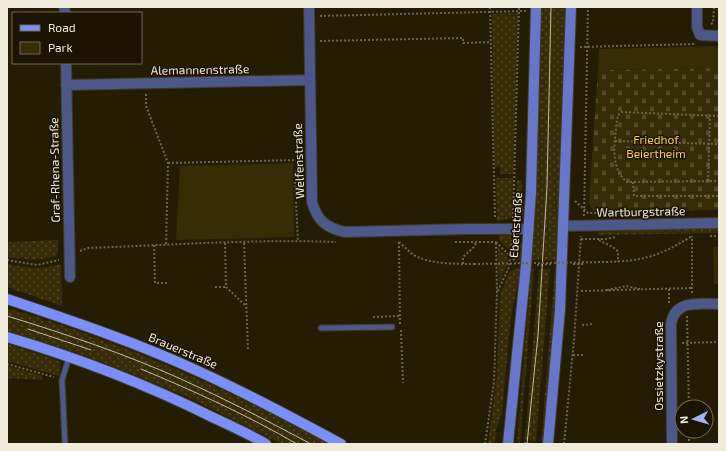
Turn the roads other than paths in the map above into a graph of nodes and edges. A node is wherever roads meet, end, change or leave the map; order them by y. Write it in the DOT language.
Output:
graph roads {
  1 [pos="571,7"];
  2 [pos="697,7"];
  3 [pos="536,9"];
  4 [pos="309,11"];
  5 [pos="719,36"];
  6 [pos="66,64"];
  7 [pos="310,80"];
  8 [pos="66,85"];
  9 [pos="719,223"];
  10 [pos="564,226"];
  11 [pos="529,229"];
  12 [pos="70,277"];
  13 [pos="7,299"];
  14 [pos="719,304"];
  15 [pos="392,327"];
  16 [pos="321,328"];
  17 [pos="7,338"];
  18 [pos="69,357"];
  19 [pos="65,444"];
  20 [pos="266,444"];
  21 [pos="341,444"];
  22 [pos="508,444"];
  23 [pos="548,444"];
  24 [pos="672,444"];
  1 -- 10 [label="main road"];
  2 -- 5 [label="street"];
  3 -- 11 [label="main road, Ebertstraße"];
  4 -- 7 [label="street, Welfenstraße"];
  6 -- 8 [label="street, Graf-Rhena-Straße"];
  7 -- 8 [label="street, Alemannenstraße"];
  7 -- 11 [label="street, Welfenstraße"];
  8 -- 12 [label="street, Graf-Rhena-Straße"];
  9 -- 10 [label="street, Wartburgstraße"];
  10 -- 23 [label="main road"];
  11 -- 22 [label="main road, Ebertstraße"];
  13 -- 21 [label="main road, Brauerstraße"];
  14 -- 24 [label="street, Ossietzkystraße"];
  15 -- 16 [label="lane"];
  17 -- 18 [label="main road"];
  18 -- 19 [label="lane"];
  18 -- 20 [label="main road"];
}
